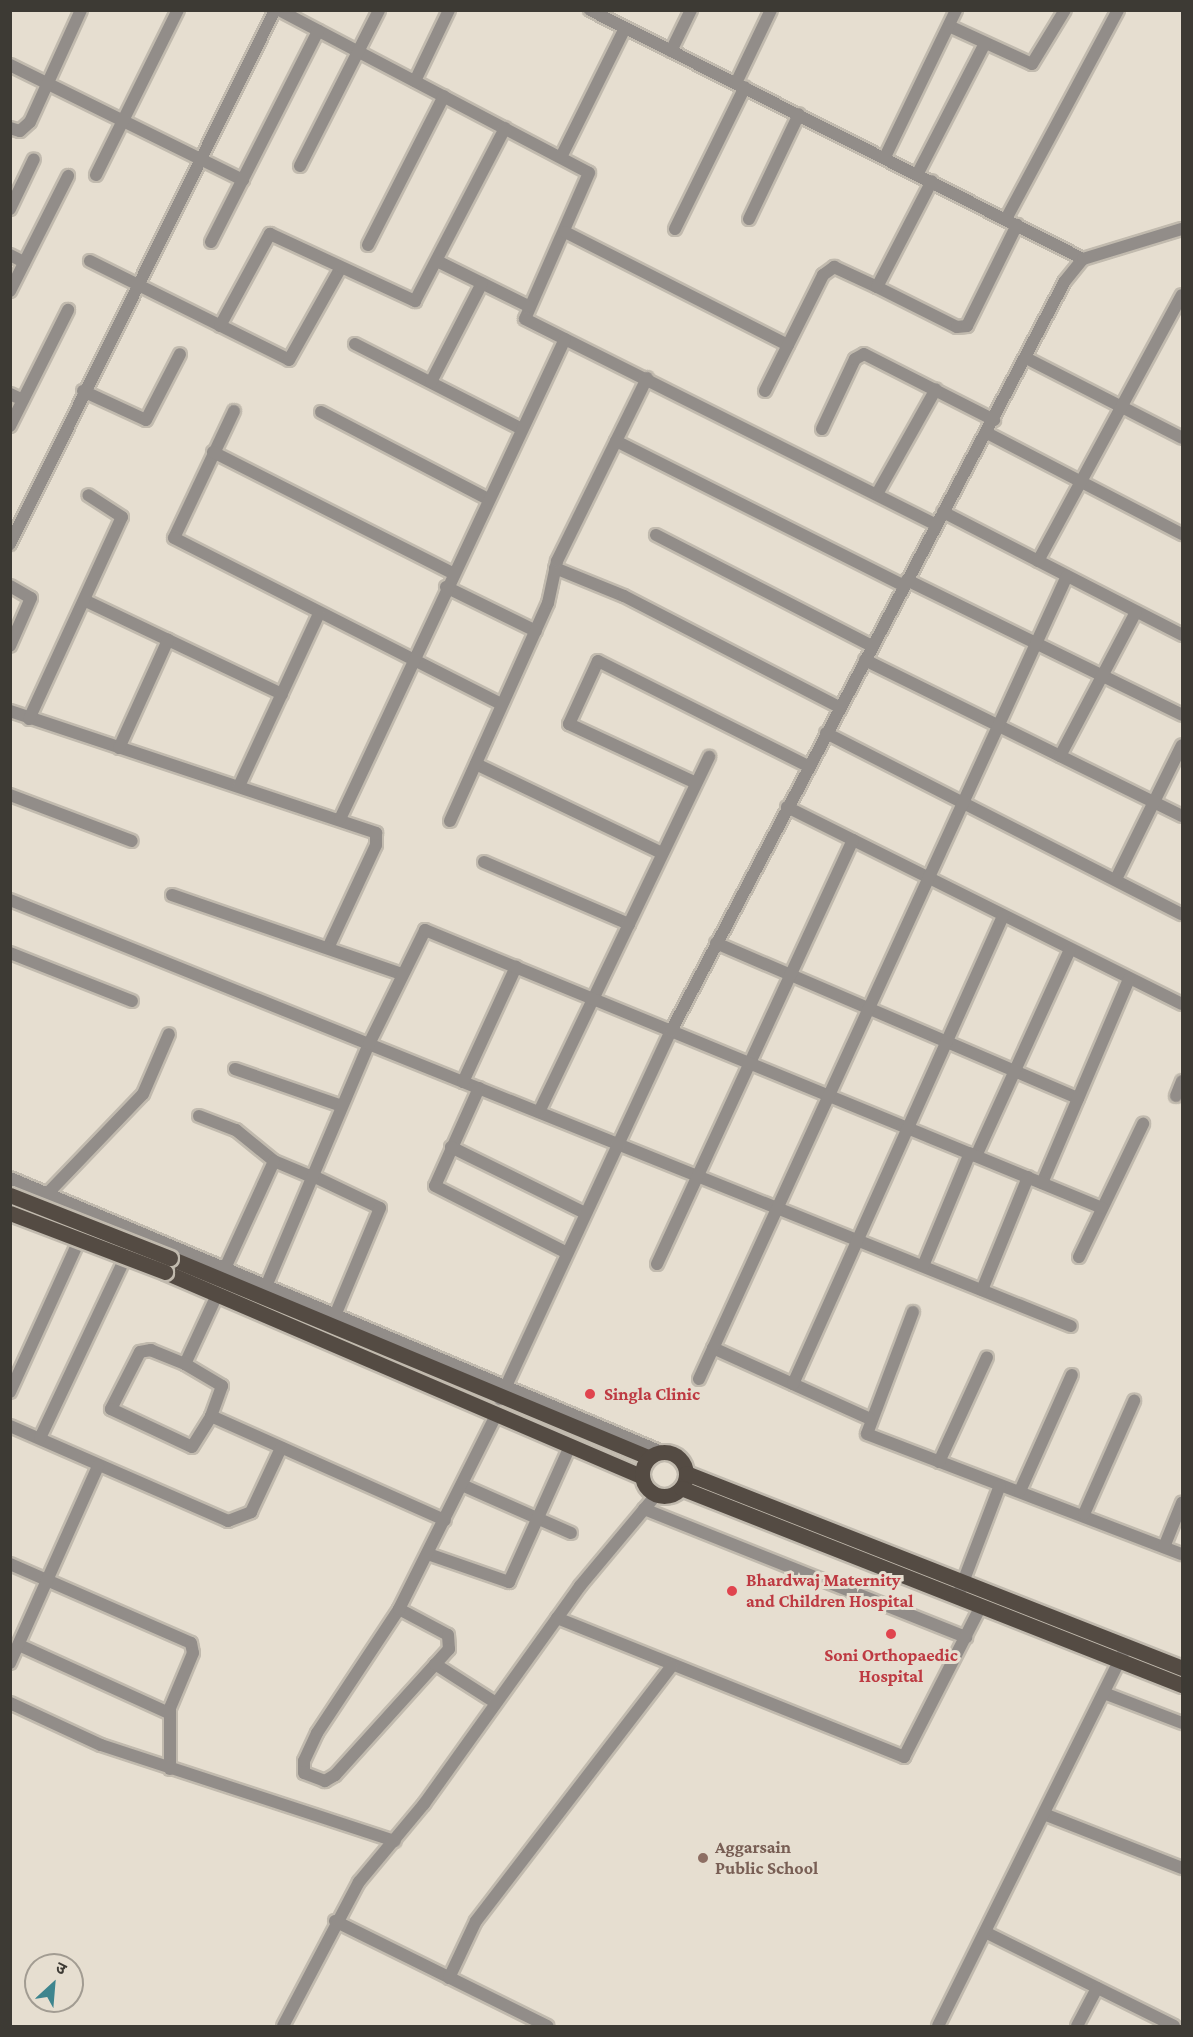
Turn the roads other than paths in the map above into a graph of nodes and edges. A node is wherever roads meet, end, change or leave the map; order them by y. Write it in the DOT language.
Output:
graph roads {
  1 [pos="81,10"];
  2 [pos="178,10"];
  3 [pos="277,10"];
  4 [pos="379,10"];
  5 [pos="450,10"];
  6 [pos="590,10"];
  7 [pos="691,10"];
  8 [pos="771,10"];
  9 [pos="956,10"];
  10 [pos="1065,10"];
  11 [pos="1118,10"];
  12 [pos="615,16"];
  13 [pos="949,26"];
  14 [pos="625,28"];
  15 [pos="318,31"];
  16 [pos="985,43"];
  17 [pos="671,51"];
  18 [pos="358,52"];
  19 [pos="10,65"];
  20 [pos="415,81"];
  21 [pos="47,83"];
  22 [pos="740,85"];
  23 [pos="444,96"];
  24 [pos="799,114"];
  25 [pos="121,120"];
  26 [pos="10,128"];
  27 [pos="505,128"];
  28 [pos="561,157"];
  29 [pos="885,157"];
  30 [pos="199,158"];
  31 [pos="34,159"];
  32 [pos="300,166"];
  33 [pos="918,173"];
  34 [pos="96,175"];
  35 [pos="68,176"];
  36 [pos="243,180"];
  37 [pos="932,181"];
  38 [pos="10,209"];
  39 [pos="749,219"];
  40 [pos="1011,222"];
  41 [pos="675,229"];
  42 [pos="1182,229"];
  43 [pos="565,231"];
  44 [pos="211,243"];
  45 [pos="368,245"];
  46 [pos="10,255"];
  47 [pos="1083,260"];
  48 [pos="90,261"];
  49 [pos="437,261"];
  50 [pos="24,262"];
  51 [pos="340,269"];
  52 [pos="482,283"];
  53 [pos="136,284"];
  54 [pos="877,287"];
  55 [pos="10,291"];
  56 [pos="1182,295"];
  57 [pos="528,306"];
  58 [pos="68,310"];
  59 [pos="220,326"];
  60 [pos="565,339"];
  61 [pos="355,344"];
  62 [pos="788,345"];
  63 [pos="180,354"];
  64 [pos="1026,358"];
  65 [pos="647,378"];
  66 [pos="431,382"];
  67 [pos="936,390"];
  68 [pos="82,391"];
  69 [pos="765,391"];
  70 [pos="10,394"];
  71 [pos="23,400"];
  72 [pos="1123,406"];
  73 [pos="234,411"];
  74 [pos="321,412"];
  75 [pos="994,420"];
  76 [pos="10,426"];
  77 [pos="522,429"];
  78 [pos="822,429"];
  79 [pos="987,433"];
  80 [pos="1182,438"];
  81 [pos="616,441"];
  82 [pos="213,452"];
  83 [pos="1083,482"];
  84 [pos="877,494"];
  85 [pos="88,495"];
  86 [pos="488,499"];
  87 [pos="943,512"];
  88 [pos="936,525"];
  89 [pos="1182,534"];
  90 [pos="656,535"];
  91 [pos="10,544"];
  92 [pos="1038,561"];
  93 [pos="555,568"];
  94 [pos="453,573"];
  95 [pos="1067,576"];
  96 [pos="905,583"];
  97 [pos="10,586"];
  98 [pos="446,587"];
  99 [pos="86,601"];
  100 [pos="1136,612"];
  101 [pos="319,614"];
  102 [pos="536,631"];
  103 [pos="1182,635"];
  104 [pos="168,640"];
  105 [pos="1037,644"];
  106 [pos="872,645"];
  107 [pos="10,646"];
  108 [pos="865,660"];
  109 [pos="412,662"];
  110 [pos="1103,676"];
  111 [pos="282,694"];
  112 [pos="501,704"];
  113 [pos="839,707"];
  114 [pos="10,711"];
  115 [pos="1182,715"];
  116 [pos="29,718"];
  117 [pos="999,726"];
  118 [pos="826,733"];
  119 [pos="1182,745"];
  120 [pos="119,748"];
  121 [pos="1060,756"];
  122 [pos="709,757"];
  123 [pos="476,764"];
  124 [pos="808,766"];
  125 [pos="696,783"];
  126 [pos="239,786"];
  127 [pos="10,795"];
  128 [pos="964,801"];
  129 [pos="1154,802"];
  130 [pos="787,807"];
  131 [pos="1182,816"];
  132 [pos="340,819"];
  133 [pos="450,821"];
  134 [pos="853,840"];
  135 [pos="132,841"];
  136 [pos="662,853"];
  137 [pos="484,862"];
  138 [pos="929,879"];
  139 [pos="1116,879"];
  140 [pos="172,895"];
  141 [pos="10,900"];
  142 [pos="1182,914"];
  143 [pos="1004,916"];
  144 [pos="629,924"];
  145 [pos="716,943"];
  146 [pos="328,946"];
  147 [pos="1070,950"];
  148 [pos="10,953"];
  149 [pos="516,967"];
  150 [pos="401,974"];
  151 [pos="792,976"];
  152 [pos="1129,979"];
  153 [pos="593,999"];
  154 [pos="132,1001"];
  155 [pos="1182,1004"];
  156 [pos="869,1008"];
  157 [pos="670,1031"];
  158 [pos="169,1035"];
  159 [pos="946,1041"];
  160 [pos="369,1044"];
  161 [pos="752,1064"];
  162 [pos="235,1069"];
  163 [pos="1015,1071"];
  164 [pos="1182,1081"];
  165 [pos="464,1082"];
  166 [pos="479,1088"];
  167 [pos="829,1096"];
  168 [pos="1176,1096"];
  169 [pos="1078,1098"];
  170 [pos="342,1106"];
  171 [pos="539,1112"];
  172 [pos="199,1116"];
  173 [pos="1143,1124"];
  174 [pos="906,1127"];
  175 [pos="617,1143"];
  176 [pos="451,1147"];
  177 [pos="973,1154"];
  178 [pos="274,1161"];
  179 [pos="313,1177"];
  180 [pos="699,1177"];
  181 [pos="1028,1177"];
  182 [pos="10,1178"];
  183 [pos="1042,1183"];
  184 [pos="48,1192"];
  185 [pos="10,1194"];
  186 [pos="778,1208"];
  187 [pos="1102,1208"];
  188 [pos="93,1211"];
  189 [pos="10,1213"];
  190 [pos="585,1213"];
  191 [pos="138,1229"];
  192 [pos="854,1239"];
  193 [pos="567,1252"];
  194 [pos="1079,1257"];
  195 [pos="657,1264"];
  196 [pos="167,1265"];
  197 [pos="225,1266"];
  198 [pos="923,1266"];
  199 [pos="267,1284"];
  200 [pos="982,1290"];
  201 [pos="217,1295"];
  202 [pos="914,1312"];
  203 [pos="336,1313"];
  204 [pos="1071,1326"];
  205 [pos="713,1348"];
  206 [pos="987,1357"];
  207 [pos="185,1364"];
  208 [pos="1072,1375"];
  209 [pos="699,1378"];
  210 [pos="793,1384"];
  211 [pos="10,1392"];
  212 [pos="503,1392"];
  213 [pos="1134,1401"];
  214 [pos="496,1415"];
  215 [pos="211,1416"];
  216 [pos="870,1419"];
  217 [pos="10,1426"];
  218 [pos="40,1438"];
  219 [pos="570,1446"];
  220 [pos="281,1448"];
  221 [pos="654,1454"];
  222 [pos="939,1462"];
  223 [pos="98,1466"];
  224 [pos="687,1473"];
  225 [pos="641,1476"];
  226 [pos="462,1485"];
  227 [pos="1000,1485"];
  228 [pos="681,1488"];
  229 [pos="1020,1491"];
  230 [pos="656,1495"];
  231 [pos="1182,1503"];
  232 [pos="644,1509"];
  233 [pos="1084,1514"];
  234 [pos="538,1518"];
  235 [pos="445,1520"];
  236 [pos="571,1533"];
  237 [pos="1164,1547"];
  238 [pos="428,1554"];
  239 [pos="1182,1554"];
  240 [pos="10,1564"];
  241 [pos="46,1580"];
  242 [pos="960,1589"];
  243 [pos="981,1606"];
  244 [pos="399,1609"];
  245 [pos="557,1618"];
  246 [pos="966,1637"];
  247 [pos="19,1645"];
  248 [pos="1127,1646"];
  249 [pos="1120,1660"];
  250 [pos="10,1663"];
  251 [pos="435,1664"];
  252 [pos="672,1666"];
  253 [pos="1182,1668"];
  254 [pos="1182,1685"];
  255 [pos="1104,1693"];
  256 [pos="10,1703"];
  257 [pos="496,1703"];
  258 [pos="169,1713"];
  259 [pos="1182,1723"];
  260 [pos="170,1769"];
  261 [pos="1044,1814"];
  262 [pos="394,1841"];
  263 [pos="1182,1868"];
  264 [pos="335,1921"];
  265 [pos="985,1932"];
  266 [pos="449,1978"];
  267 [pos="1096,1988"];
  268 [pos="283,2026"];
  269 [pos="547,2026"];
  270 [pos="938,2026"];
  271 [pos="1077,2026"];
  272 [pos="1174,2026"];
  1 -- 21 [label="street"];
  2 -- 25 [label="street"];
  3 -- 15 [label="street"];
  3 -- 30 [label="street"];
  4 -- 18 [label="street"];
  5 -- 20 [label="street"];
  6 -- 12 [label="street"];
  7 -- 17 [label="street"];
  8 -- 22 [label="street"];
  9 -- 13 [label="street"];
  10 -- 16 [label="street"];
  11 -- 40 [label="street"];
  12 -- 14 [label="street"];
  13 -- 16 [label="street"];
  13 -- 29 [label="street"];
  14 -- 17 [label="street"];
  14 -- 28 [label="street"];
  15 -- 18 [label="street"];
  15 -- 36 [label="street"];
  16 -- 33 [label="street"];
  17 -- 22 [label="street"];
  18 -- 20 [label="street"];
  18 -- 32 [label="street"];
  19 -- 21 [label="street"];
  20 -- 23 [label="street"];
  21 -- 25 [label="street"];
  21 -- 26 [label="street"];
  22 -- 24 [label="street"];
  22 -- 41 [label="street"];
  23 -- 27 [label="street"];
  23 -- 45 [label="street"];
  24 -- 29 [label="street"];
  24 -- 39 [label="street"];
  25 -- 30 [label="street"];
  25 -- 34 [label="street"];
  27 -- 28 [label="street"];
  27 -- 49 [label="street"];
  28 -- 43 [label="street"];
  29 -- 33 [label="street"];
  30 -- 36 [label="street"];
  30 -- 53 [label="street"];
  31 -- 38 [label="street"];
  33 -- 37 [label="street"];
  35 -- 50 [label="street"];
  36 -- 44 [label="street"];
  37 -- 40 [label="street"];
  37 -- 54 [label="street"];
  40 -- 47 [label="street"];
  40 -- 54 [label="street"];
  42 -- 47 [label="street"];
  43 -- 57 [label="street"];
  43 -- 62 [label="street"];
  46 -- 50 [label="street"];
  47 -- 64 [label="street"];
  48 -- 53 [label="street"];
  49 -- 51 [label="street"];
  49 -- 52 [label="street"];
  50 -- 55 [label="street"];
  51 -- 59 [label="street"];
  51 -- 59 [label="street"];
  52 -- 57 [label="street"];
  52 -- 66 [label="street"];
  53 -- 59 [label="street"];
  53 -- 68 [label="street"];
  54 -- 62 [label="street"];
  56 -- 72 [label="street"];
  57 -- 60 [label="street"];
  58 -- 71 [label="street"];
  60 -- 65 [label="street"];
  60 -- 77 [label="street"];
  61 -- 66 [label="street"];
  62 -- 69 [label="street"];
  63 -- 68 [label="street"];
  64 -- 72 [label="street"];
  64 -- 75 [label="street"];
  65 -- 81 [label="street"];
  65 -- 84 [label="street"];
  66 -- 77 [label="street"];
  67 -- 75 [label="street"];
  67 -- 78 [label="street"];
  67 -- 84 [label="street"];
  68 -- 91 [label="street"];
  70 -- 71 [label="street"];
  71 -- 76 [label="street"];
  72 -- 80 [label="street"];
  72 -- 83 [label="street"];
  73 -- 82 [label="street"];
  74 -- 86 [label="street"];
  75 -- 79 [label="street"];
  77 -- 86 [label="street"];
  79 -- 83 [label="street"];
  79 -- 87 [label="street"];
  81 -- 93 [label="street"];
  81 -- 96 [label="street"];
  82 -- 94 [label="street"];
  82 -- 101 [label="street"];
  83 -- 89 [label="street"];
  83 -- 92 [label="street"];
  84 -- 88 [label="street"];
  85 -- 99 [label="street"];
  86 -- 94 [label="street"];
  87 -- 88 [label="street"];
  87 -- 92 [label="street"];
  88 -- 96 [label="street"];
  90 -- 106 [label="street"];
  92 -- 95 [label="street"];
  93 -- 102 [label="street"];
  93 -- 113 [label="street"];
  94 -- 98 [label="street"];
  95 -- 100 [label="street"];
  95 -- 105 [label="street"];
  96 -- 105 [label="street"];
  96 -- 106 [label="street"];
  97 -- 107 [label="street"];
  98 -- 102 [label="street"];
  98 -- 109 [label="street"];
  99 -- 104 [label="street"];
  99 -- 116 [label="street"];
  100 -- 103 [label="street"];
  100 -- 110 [label="street"];
  101 -- 109 [label="street"];
  101 -- 111 [label="street"];
  102 -- 112 [label="street"];
  104 -- 111 [label="street"];
  104 -- 120 [label="street"];
  105 -- 110 [label="street"];
  105 -- 117 [label="street"];
  106 -- 108 [label="street"];
  108 -- 113 [label="street"];
  108 -- 117 [label="street"];
  109 -- 112 [label="street"];
  109 -- 132 [label="street"];
  110 -- 115 [label="street"];
  110 -- 121 [label="street"];
  111 -- 126 [label="street"];
  112 -- 123 [label="street"];
  113 -- 118 [label="street"];
  114 -- 116 [label="street"];
  116 -- 120 [label="street"];
  117 -- 121 [label="street"];
  117 -- 128 [label="street"];
  118 -- 124 [label="street"];
  118 -- 128 [label="street"];
  119 -- 129 [label="street"];
  120 -- 126 [label="street"];
  121 -- 129 [label="street"];
  122 -- 125 [label="street"];
  123 -- 133 [label="street"];
  123 -- 136 [label="street"];
  124 -- 125 [label="street"];
  124 -- 130 [label="street"];
  125 -- 136 [label="street"];
  126 -- 132 [label="street"];
  127 -- 135 [label="street"];
  128 -- 138 [label="street"];
  128 -- 139 [label="street"];
  129 -- 131 [label="street"];
  129 -- 139 [label="street"];
  130 -- 134 [label="street"];
  130 -- 145 [label="street"];
  132 -- 146 [label="street"];
  134 -- 138 [label="street"];
  134 -- 151 [label="street"];
  136 -- 144 [label="street"];
  137 -- 144 [label="street"];
  138 -- 143 [label="street"];
  138 -- 156 [label="street"];
  139 -- 142 [label="street"];
  140 -- 146 [label="street"];
  141 -- 160 [label="street"];
  143 -- 147 [label="street"];
  143 -- 159 [label="street"];
  144 -- 153 [label="street"];
  145 -- 151 [label="street"];
  145 -- 157 [label="street"];
  146 -- 150 [label="street"];
  147 -- 152 [label="street"];
  147 -- 163 [label="street"];
  148 -- 154 [label="street"];
  149 -- 150 [label="street"];
  149 -- 153 [label="street"];
  149 -- 165 [label="street"];
  150 -- 160 [label="street"];
  151 -- 156 [label="street"];
  151 -- 161 [label="street"];
  152 -- 155 [label="street"];
  152 -- 169 [label="street"];
  153 -- 157 [label="street"];
  153 -- 171 [label="street"];
  156 -- 159 [label="street"];
  156 -- 167 [label="street"];
  157 -- 161 [label="street"];
  157 -- 175 [label="street"];
  158 -- 184 [label="street"];
  159 -- 163 [label="street"];
  159 -- 174 [label="street"];
  160 -- 165 [label="street"];
  160 -- 170 [label="street"];
  161 -- 167 [label="street"];
  161 -- 180 [label="street"];
  162 -- 170 [label="street"];
  163 -- 169 [label="street"];
  163 -- 177 [label="street"];
  164 -- 168 [label="street"];
  165 -- 166 [label="street"];
  166 -- 171 [label="street"];
  166 -- 176 [label="street"];
  167 -- 174 [label="street"];
  167 -- 186 [label="street"];
  169 -- 183 [label="street"];
  170 -- 179 [label="street"];
  171 -- 175 [label="street"];
  172 -- 178 [label="street"];
  173 -- 187 [label="street"];
  174 -- 177 [label="street"];
  174 -- 192 [label="street"];
  175 -- 180 [label="street"];
  175 -- 190 [label="street"];
  176 -- 190 [label="street"];
  176 -- 193 [label="street"];
  177 -- 181 [label="street"];
  177 -- 198 [label="street"];
  178 -- 179 [label="street"];
  178 -- 197 [label="street"];
  179 -- 199 [label="street"];
  179 -- 203 [label="street"];
  180 -- 186 [label="street"];
  180 -- 195 [label="street"];
  181 -- 183 [label="street"];
  181 -- 200 [label="street"];
  182 -- 184 [label="street"];
  183 -- 187 [label="street"];
  184 -- 188 [label="street"];
  185 -- 196 [label="main road, bridge"];
  186 -- 192 [label="street"];
  186 -- 205 [label="street"];
  187 -- 194 [label="street"];
  188 -- 191 [label="street"];
  188 -- 211 [label="street"];
  189 -- 196 [label="main road, bridge"];
  190 -- 193 [label="street"];
  191 -- 197 [label="street"];
  191 -- 218 [label="street"];
  192 -- 198 [label="street"];
  192 -- 210 [label="street"];
  193 -- 212 [label="street"];
  196 -- 201 [label="main road"];
  196 -- 212 [label="main road"];
  197 -- 199 [label="street"];
  198 -- 200 [label="street"];
  199 -- 203 [label="street"];
  200 -- 204 [label="street"];
  201 -- 207 [label="street"];
  201 -- 214 [label="main road"];
  202 -- 216 [label="street"];
  203 -- 212 [label="street"];
  205 -- 209 [label="street"];
  205 -- 210 [label="street"];
  206 -- 222 [label="street"];
  207 -- 215 [label="street"];
  207 -- 215 [label="street"];
  208 -- 229 [label="street"];
  210 -- 216 [label="street"];
  212 -- 221 [label="main road"];
  213 -- 233 [label="street"];
  214 -- 219 [label="main road"];
  214 -- 226 [label="street"];
  215 -- 220 [label="street"];
  216 -- 222 [label="street"];
  217 -- 218 [label="street"];
  218 -- 223 [label="street"];
  219 -- 225 [label="main road"];
  219 -- 234 [label="street"];
  220 -- 223 [label="street"];
  220 -- 235 [label="street"];
  221 -- 224 [label="main road"];
  221 -- 225 [label="main road"];
  222 -- 227 [label="street"];
  223 -- 241 [label="street"];
  224 -- 228 [label="main road"];
  224 -- 242 [label="main road"];
  225 -- 230 [label="main road"];
  226 -- 234 [label="street"];
  226 -- 235 [label="street"];
  227 -- 229 [label="street"];
  227 -- 242 [label="street"];
  228 -- 230 [label="main road"];
  228 -- 242 [label="main road"];
  229 -- 233 [label="street"];
  230 -- 232 [label="street"];
  231 -- 237 [label="street"];
  232 -- 245 [label="street"];
  232 -- 246 [label="street"];
  233 -- 237 [label="street"];
  234 -- 236 [label="street"];
  234 -- 238 [label="street"];
  235 -- 238 [label="street"];
  237 -- 239 [label="street"];
  238 -- 244 [label="street"];
  240 -- 241 [label="street"];
  241 -- 247 [label="street"];
  241 -- 258 [label="street"];
  242 -- 243 [label="main road"];
  242 -- 248 [label="main road"];
  243 -- 246 [label="street"];
  243 -- 249 [label="main road"];
  244 -- 251 [label="street"];
  244 -- 251 [label="street"];
  245 -- 252 [label="street"];
  245 -- 257 [label="street"];
  246 -- 252 [label="street"];
  247 -- 250 [label="street"];
  247 -- 258 [label="street"];
  248 -- 249 [label="street"];
  248 -- 253 [label="main road"];
  249 -- 254 [label="main road"];
  249 -- 255 [label="street"];
  251 -- 257 [label="street"];
  252 -- 266 [label="street"];
  255 -- 259 [label="street"];
  255 -- 261 [label="street"];
  256 -- 260 [label="street"];
  257 -- 262 [label="street"];
  258 -- 260 [label="street"];
  260 -- 262 [label="street"];
  261 -- 263 [label="street"];
  261 -- 265 [label="street"];
  262 -- 264 [label="street"];
  264 -- 266 [label="street"];
  264 -- 268 [label="street"];
  265 -- 267 [label="street"];
  265 -- 270 [label="street"];
  266 -- 269 [label="street"];
  267 -- 271 [label="street"];
  267 -- 272 [label="street"];
}
